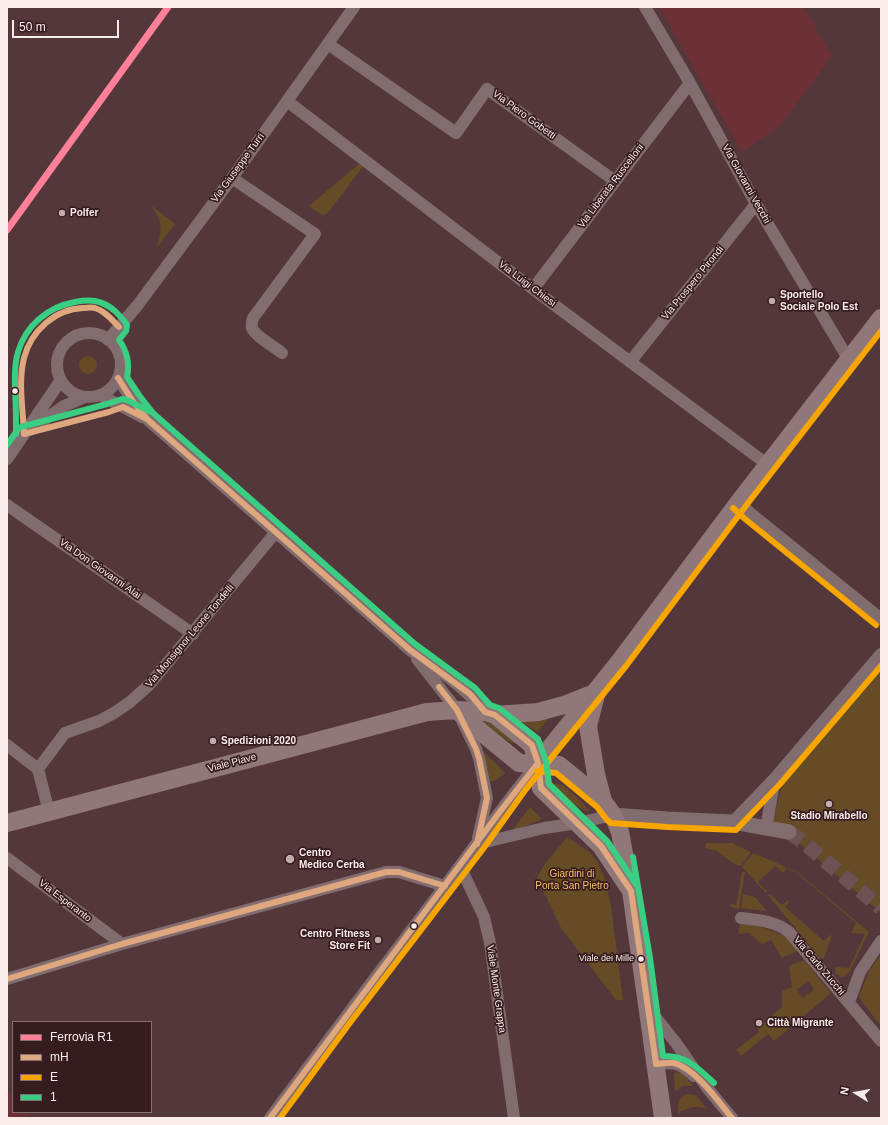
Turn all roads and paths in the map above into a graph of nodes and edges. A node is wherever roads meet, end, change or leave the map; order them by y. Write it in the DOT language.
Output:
graph roads {
  1 [pos="354,7"];
  2 [pos="645,7"];
  3 [pos="328,44"];
  4 [pos="690,83"];
  5 [pos="287,101"];
  6 [pos="232,178"];
  7 [pos="615,181"];
  8 [pos="756,204"];
  9 [pos="533,289"];
  10 [pos="881,318"];
  11 [pos="108,340"];
  12 [pos="282,353"];
  13 [pos="849,360"];
  14 [pos="630,362"];
  15 [pos="118,378"];
  16 [pos="60,380"];
  17 [pos="100,395"];
  18 [pos="84,397"];
  19 [pos="147,419"];
  20 [pos="24,434"];
  21 [pos="7,459"];
  22 [pos="768,465"];
  23 [pos="739,502"];
  24 [pos="7,505"];
  25 [pos="276,532"];
  26 [pos="881,619"];
  27 [pos="193,634"];
  28 [pos="410,650"];
  29 [pos="881,654"];
  30 [pos="596,692"];
  31 [pos="457,710"];
  32 [pos="490,713"];
  33 [pos="7,745"];
  34 [pos="538,763"];
  35 [pos="38,769"];
  36 [pos="775,778"];
  37 [pos="608,808"];
  38 [pos="49,812"];
  39 [pos="732,822"];
  40 [pos="7,823"];
  41 [pos="578,823"];
  42 [pos="766,828"];
  43 [pos="789,832"];
  44 [pos="477,844"];
  45 [pos="7,858"];
  46 [pos="460,866"];
  47 [pos="445,886"];
  48 [pos="631,891"];
  49 [pos="741,918"];
  50 [pos="881,941"];
  51 [pos="122,944"];
  52 [pos="7,979"];
  53 [pos="849,1002"];
  54 [pos="648,1008"];
  55 [pos="881,1041"];
  56 [pos="656,1064"];
  57 [pos="708,1089"];
  58 [pos="270,1118"];
  59 [pos="514,1118"];
  60 [pos="663,1118"];
  61 [pos="732,1118"];
  1 -- 3 [label="street, Via Giuseppe Turri"];
  2 -- 4 [label="street, Via Giovanni Vecchi"];
  3 -- 5 [label="street, Via Giuseppe Turri"];
  3 -- 7 [label="street, Via Piero Gobetti"];
  4 -- 7 [label="street, Via Liberata Ruscelloni"];
  4 -- 8 [label="street, Via Giovanni Vecchi"];
  5 -- 6 [label="street, Via Giuseppe Turri"];
  5 -- 9 [label="street, Via Luigi Chiesi"];
  6 -- 11 [label="street, Via Giuseppe Turri"];
  6 -- 12 [label="street"];
  7 -- 9 [label="street, Via Liberata Ruscelloni"];
  8 -- 13 [label="street, Via Giovanni Vecchi"];
  8 -- 14 [label="street, Via Prospero Pirondi"];
  9 -- 14 [label="street, Via Luigi Chiesi"];
  10 -- 13 [label="main road"];
  11 -- 15 [label="street"];
  11 -- 16 [label="street"];
  13 -- 22 [label="main road"];
  14 -- 22 [label="street, Via Luigi Chiesi"];
  15 -- 17 [label="street"];
  15 -- 19 [label="street"];
  16 -- 18 [label="street"];
  16 -- 20 [label="street"];
  17 -- 18 [label="street"];
  17 -- 19 [label="street"];
  18 -- 20 [label="street"];
  19 -- 25 [label="street"];
  20 -- 21 [label="street"];
  22 -- 23 [label="main road"];
  23 -- 26 [label="street"];
  23 -- 30 [label="main road"];
  24 -- 27 [label="street, Via Don Giovanni Alai"];
  25 -- 27 [label="street, Via Monsignor Leone Tondelli"];
  25 -- 28 [label="street"];
  27 -- 35 [label="street, Via Monsignor Leone Tondelli"];
  28 -- 31 [label="street"];
  28 -- 32 [label="street"];
  29 -- 36 [label="street"];
  30 -- 32 [label="main road, Viale Piave"];
  30 -- 34 [label="main road"];
  30 -- 37 [label="main road"];
  31 -- 32 [label="main road, Viale Piave"];
  31 -- 34 [label="main road"];
  31 -- 38 [label="main road, Viale Piave"];
  31 -- 44 [label="street"];
  32 -- 34 [label="main road"];
  33 -- 35 [label="street"];
  34 -- 37 [label="main road"];
  34 -- 41 [label="main road"];
  34 -- 44 [label="street"];
  35 -- 38 [label="street"];
  36 -- 39 [label="street"];
  36 -- 42 [label="street"];
  37 -- 39 [label="street"];
  37 -- 41 [label="street"];
  37 -- 48 [label="main road"];
  38 -- 40 [label="main road, Viale Piave"];
  39 -- 42 [label="street"];
  41 -- 44 [label="street"];
  41 -- 48 [label="main road"];
  42 -- 43 [label="street"];
  44 -- 46 [label="street"];
  45 -- 51 [label="street, Via Esperanto"];
  46 -- 47 [label="street"];
  46 -- 59 [label="street, Viale Monte Grappa"];
  47 -- 51 [label="street"];
  47 -- 58 [label="street"];
  48 -- 54 [label="main road"];
  49 -- 53 [label="street, Via Carlo Zucchi"];
  50 -- 53 [label="street"];
  51 -- 52 [label="street"];
  53 -- 55 [label="street, Via Carlo Zucchi"];
  54 -- 56 [label="main road"];
  54 -- 57 [label="street"];
  56 -- 57 [label="street"];
  56 -- 60 [label="main road"];
  57 -- 61 [label="street"];
}
